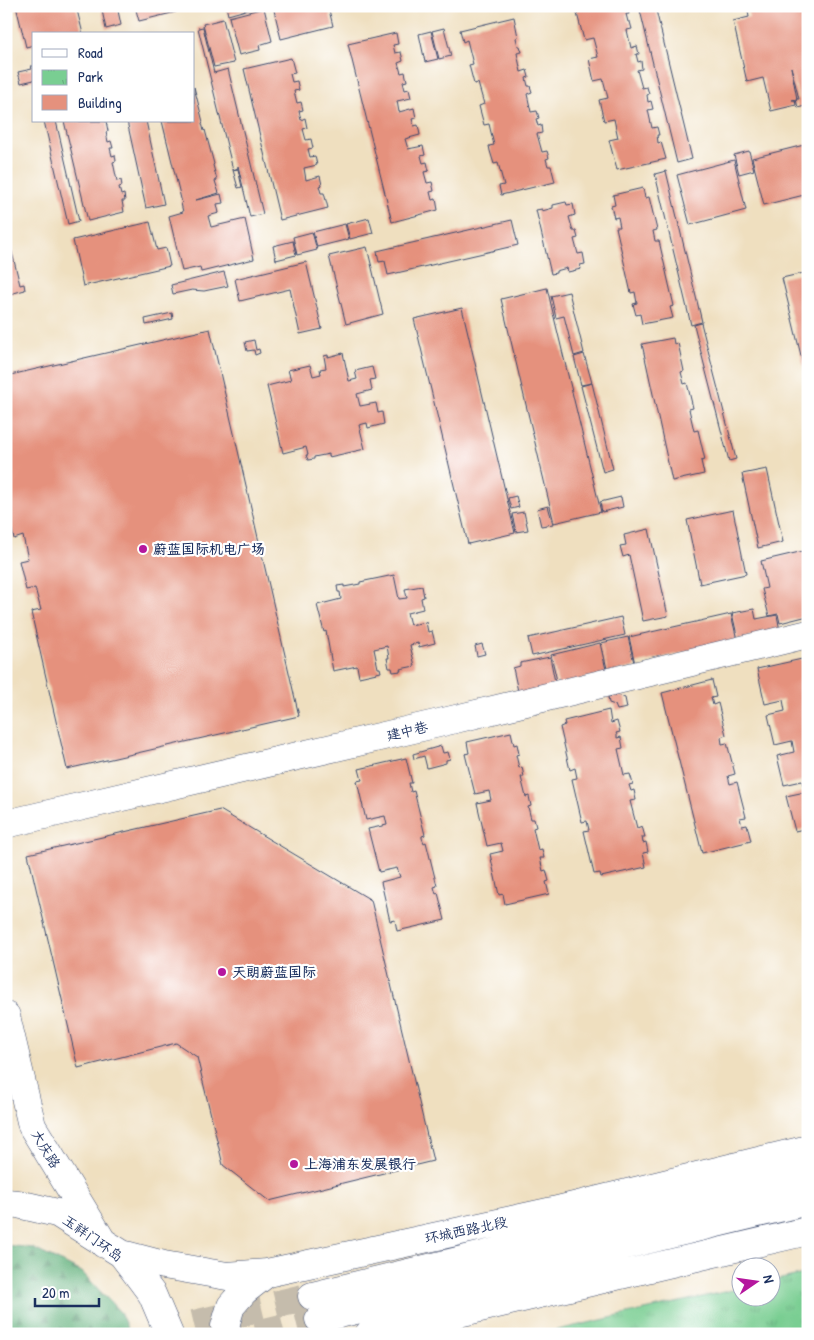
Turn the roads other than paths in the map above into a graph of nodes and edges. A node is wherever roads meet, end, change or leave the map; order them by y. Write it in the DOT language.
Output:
graph roads {
  1 [pos="808,634"];
  2 [pos="6,824"];
  3 [pos="6,1016"];
  4 [pos="808,1149"];
  5 [pos="808,1177"];
  6 [pos="808,1201"];
  7 [pos="6,1203"];
  8 [pos="808,1231"];
  9 [pos="113,1249"];
  10 [pos="267,1273"];
  11 [pos="168,1334"];
  12 [pos="228,1334"];
  13 [pos="369,1334"];
  1 -- 2 [label="main road, 建中巷"];
  3 -- 9 [label="main road, 大庆路"];
  4 -- 10 [label="main road, 环城西路北段"];
  5 -- 6 [label="main road, 环城西路北段"];
  7 -- 9 [label="main road, 玉祥门环岛"];
  8 -- 13 [label="main road"];
  9 -- 10 [label="main road, 环城西路北段"];
  9 -- 11 [label="main road, 玉祥门环岛"];
  10 -- 12 [label="main road"];
}
